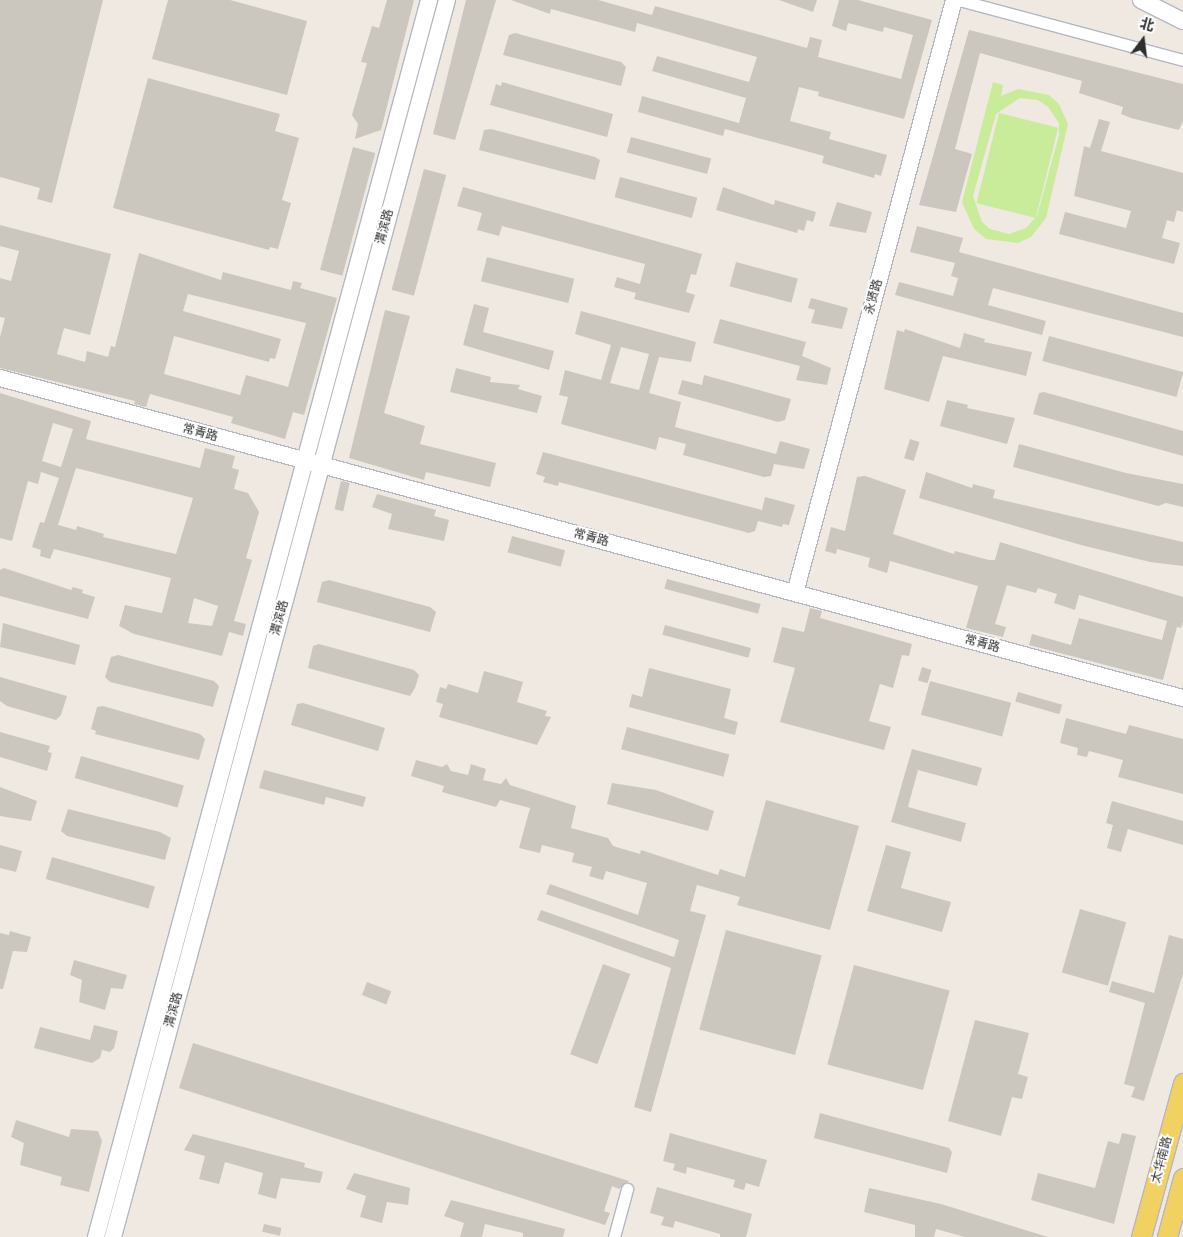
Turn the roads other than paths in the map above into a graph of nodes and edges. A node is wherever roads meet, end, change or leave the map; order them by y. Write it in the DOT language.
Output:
graph roads {
  1 [pos="429,0"];
  2 [pos="447,0"];
  3 [pos="954,0"];
  4 [pos="959,0"];
  5 [pos="1141,0"];
  6 [pos="1183,21"];
  7 [pos="1183,60"];
  8 [pos="0,378"];
  9 [pos="303,461"];
  10 [pos="321,465"];
  11 [pos="795,593"];
  12 [pos="1183,698"];
  13 [pos="1183,1083"];
  14 [pos="1180,1106"];
  15 [pos="1178,1126"];
  16 [pos="1183,1178"];
  17 [pos="627,1189"];
  18 [pos="96,1237"];
  19 [pos="113,1237"];
  20 [pos="614,1237"];
  21 [pos="1141,1237"];
  22 [pos="1167,1237"];
  1 -- 9 [label="street, 渭滨路"];
  2 -- 10 [label="street, 渭滨路"];
  3 -- 11 [label="street, 永贤路"];
  4 -- 7 [label="street"];
  5 -- 6 [label="street"];
  8 -- 9 [label="street, 常青路"];
  9 -- 10 [label="street, 常青路"];
  9 -- 18 [label="street, 渭滨路"];
  10 -- 11 [label="street, 常青路"];
  10 -- 19 [label="street, 渭滨路"];
  11 -- 12 [label="street, 常青路"];
  13 -- 14 [label="main road, 太华南路"];
  14 -- 15 [label="main road, 太华南路"];
  15 -- 21 [label="main road, 太华南路"];
  16 -- 22 [label="main road, 太华南路"];
  17 -- 20 [label="street"];
}
